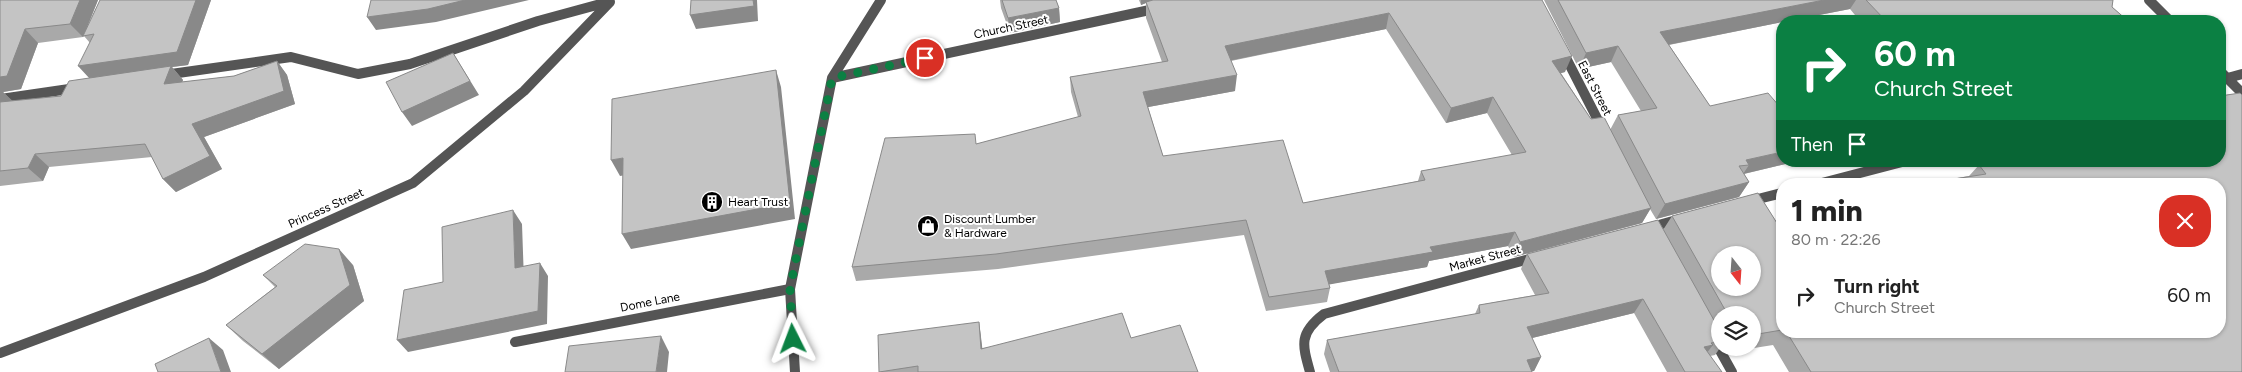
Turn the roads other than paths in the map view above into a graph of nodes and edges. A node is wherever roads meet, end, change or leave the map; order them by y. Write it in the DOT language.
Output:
graph roads {
  1 [pos="881,0"];
  2 [pos="2148,0"];
  3 [pos="612,1"];
  4 [pos="1169,5"];
  5 [pos="2164,15"];
  6 [pos="1558,44"];
  7 [pos="2242,74"];
  8 [pos="155,76"];
  9 [pos="832,78"];
  10 [pos="2226,78"];
  11 [pos="2226,81"];
  12 [pos="87,86"];
  13 [pos="2242,93"];
  14 [pos="0,99"];
  15 [pos="1607,140"];
  16 [pos="1883,167"];
  17 [pos="1841,178"];
  18 [pos="1776,195"];
  19 [pos="1736,205"];
  20 [pos="1689,217"];
  21 [pos="1632,232"];
  22 [pos="1546,255"];
  23 [pos="790,289"];
  24 [pos="1708,329"];
  25 [pos="514,342"];
  26 [pos="0,353"];
  27 [pos="795,372"];
  28 [pos="1310,372"];
  29 [pos="1732,372"];
  1 -- 9 [label="street"];
  2 -- 5 [label="street"];
  3 -- 8 [label="street, Princess Street"];
  3 -- 26 [label="street, Princess Street"];
  4 -- 9 [label="street, Church Street"];
  6 -- 15 [label="street, East Street"];
  7 -- 10 [label="street"];
  9 -- 23 [label="street"];
  11 -- 13 [label="street"];
  12 -- 14 [label="street"];
  16 -- 17 [label="street"];
  18 -- 19 [label="street"];
  20 -- 21 [label="street"];
  22 -- 28 [label="street, Market Street"];
  23 -- 25 [label="street, Dome Lane"];
  23 -- 27 [label="street"];
  24 -- 29 [label="street"];
}
